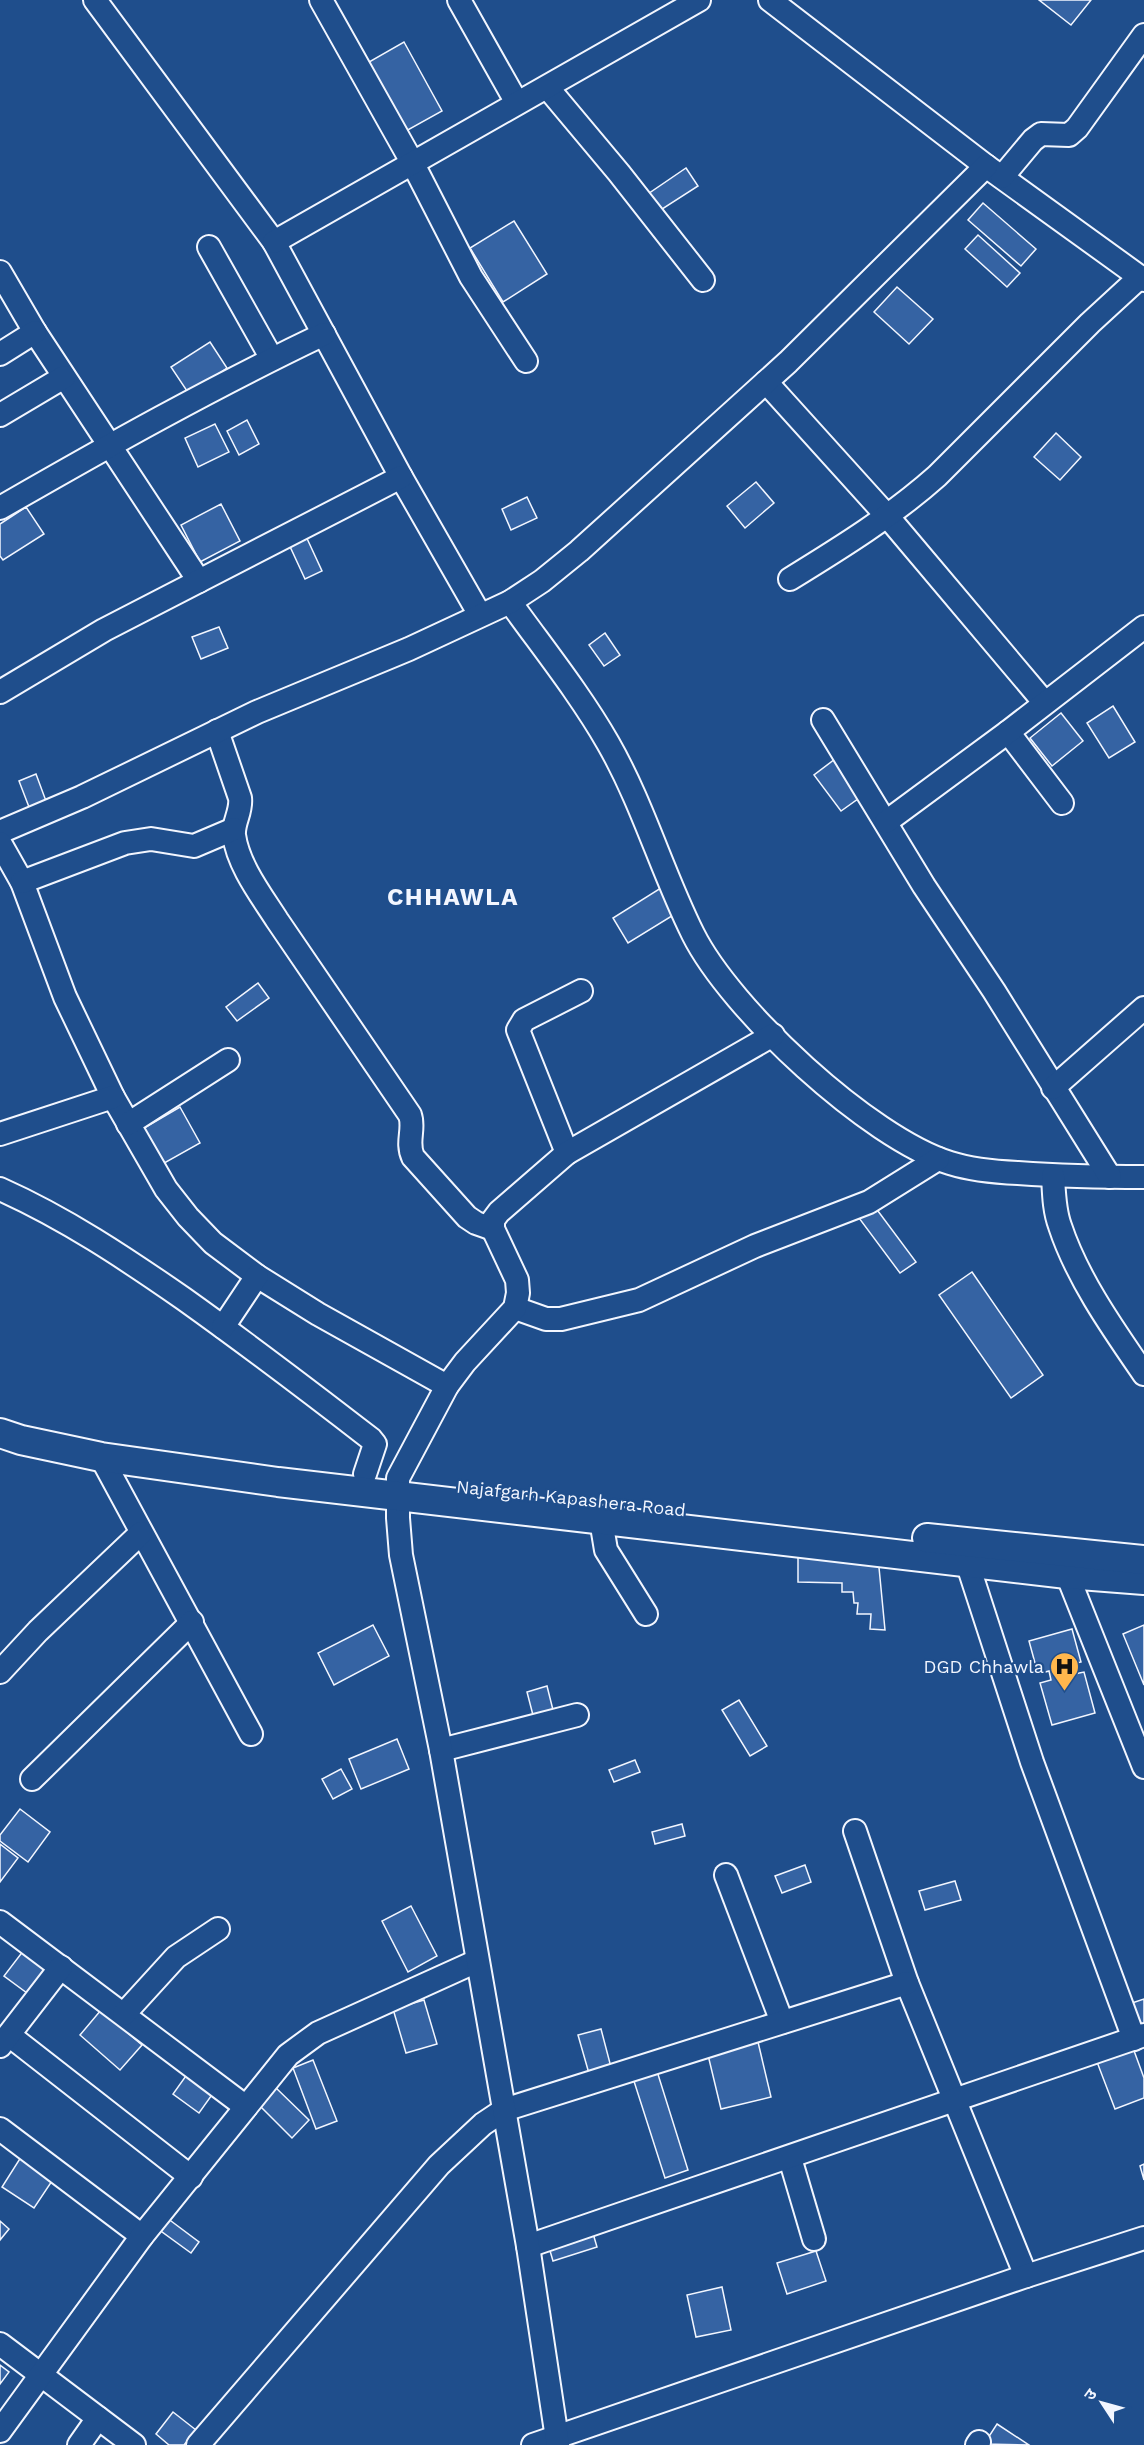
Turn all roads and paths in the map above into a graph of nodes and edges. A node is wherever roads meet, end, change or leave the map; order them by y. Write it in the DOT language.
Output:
graph roads {
  1 [pos="95,0"];
  2 [pos="321,0"];
  3 [pos="459,0"];
  4 [pos="699,0"];
  5 [pos="777,2"];
  6 [pos="1144,35"];
  7 [pos="547,87"];
  8 [pos="517,103"];
  9 [pos="412,162"];
  10 [pos="994,171"];
  11 [pos="274,242"];
  12 [pos="208,247"];
  13 [pos="0,272"];
  14 [pos="1142,278"];
  15 [pos="703,280"];
  16 [pos="34,332"];
  17 [pos="324,334"];
  18 [pos="0,354"];
  19 [pos="272,359"];
  20 [pos="526,361"];
  21 [pos="64,377"];
  22 [pos="766,382"];
  23 [pos="0,415"];
  24 [pos="111,444"];
  25 [pos="401,477"];
  26 [pos="0,508"];
  27 [pos="888,517"];
  28 [pos="790,579"];
  29 [pos="199,581"];
  30 [pos="510,602"];
  31 [pos="480,615"];
  32 [pos="1144,627"];
  33 [pos="0,692"];
  34 [pos="1044,702"];
  35 [pos="823,720"];
  36 [pos="217,731"];
  37 [pos="1008,732"];
  38 [pos="1062,803"];
  39 [pos="886,822"];
  40 [pos="234,829"];
  41 [pos="0,832"];
  42 [pos="0,843"];
  43 [pos="22,882"];
  44 [pos="581,991"];
  45 [pos="1144,1008"];
  46 [pos="772,1035"];
  47 [pos="228,1060"];
  48 [pos="1053,1088"];
  49 [pos="112,1097"];
  50 [pos="128,1124"];
  51 [pos="0,1134"];
  52 [pos="567,1153"];
  53 [pos="938,1159"];
  54 [pos="1053,1176"];
  55 [pos="1110,1177"];
  56 [pos="1144,1177"];
  57 [pos="0,1189"];
  58 [pos="492,1229"];
  59 [pos="257,1276"];
  60 [pos="515,1308"];
  61 [pos="223,1327"];
  62 [pos="1144,1374"];
  63 [pos="447,1386"];
  64 [pos="0,1418"];
  65 [pos="0,1433"];
  66 [pos="101,1457"];
  67 [pos="365,1474"];
  68 [pos="399,1487"];
  69 [pos="601,1520"];
  70 [pos="141,1533"];
  71 [pos="1144,1560"];
  72 [pos="967,1562"];
  73 [pos="1067,1574"];
  74 [pos="1144,1580"];
  75 [pos="646,1614"];
  76 [pos="192,1622"];
  77 [pos="0,1672"];
  78 [pos="577,1715"];
  79 [pos="251,1734"];
  80 [pos="441,1750"];
  81 [pos="1144,1767"];
  82 [pos="32,1779"];
  83 [pos="855,1831"];
  84 [pos="726,1875"];
  85 [pos="0,1923"];
  86 [pos="218,1929"];
  87 [pos="477,1961"];
  88 [pos="61,1967"];
  89 [pos="907,1983"];
  90 [pos="124,2014"];
  91 [pos="782,2022"];
  92 [pos="1139,2037"];
  93 [pos="4,2041"];
  94 [pos="953,2101"];
  95 [pos="246,2107"];
  96 [pos="504,2110"];
  97 [pos="0,2129"];
  98 [pos="790,2158"];
  99 [pos="191,2177"];
  100 [pos="142,2236"];
  101 [pos="1144,2238"];
  102 [pos="813,2239"];
  103 [pos="528,2246"];
  104 [pos="1026,2276"];
  105 [pos="0,2344"];
  106 [pos="41,2375"];
  107 [pos="98,2418"];
  108 [pos="0,2431"];
  109 [pos="557,2441"];
  110 [pos="79,2445"];
  111 [pos="134,2445"];
  112 [pos="198,2445"];
  113 [pos="533,2445"];
  1 -- 11 [label="street"];
  2 -- 9 [label="street"];
  3 -- 8 [label="street"];
  4 -- 7 [label="street"];
  5 -- 10 [label="street"];
  6 -- 10 [label="street"];
  7 -- 8 [label="street"];
  7 -- 15 [label="street"];
  8 -- 9 [label="street"];
  9 -- 11 [label="street"];
  9 -- 20 [label="street"];
  10 -- 14 [label="street"];
  10 -- 22 [label="street"];
  11 -- 17 [label="street"];
  12 -- 19 [label="street"];
  13 -- 16 [label="street"];
  14 -- 27 [label="street"];
  16 -- 18 [label="street"];
  16 -- 21 [label="street"];
  17 -- 19 [label="street"];
  17 -- 25 [label="street"];
  19 -- 24 [label="street"];
  21 -- 23 [label="street"];
  21 -- 24 [label="street"];
  22 -- 27 [label="street"];
  22 -- 30 [label="street"];
  24 -- 26 [label="street"];
  24 -- 29 [label="street"];
  25 -- 29 [label="street"];
  25 -- 31 [label="street"];
  27 -- 28 [label="street"];
  27 -- 34 [label="street"];
  29 -- 33 [label="street"];
  30 -- 31 [label="street"];
  30 -- 46 [label="street"];
  31 -- 36 [label="street"];
  32 -- 34 [label="street"];
  34 -- 37 [label="street"];
  35 -- 39 [label="street"];
  36 -- 40 [label="street"];
  36 -- 41 [label="street"];
  37 -- 38 [label="street"];
  37 -- 39 [label="street"];
  39 -- 48 [label="street"];
  40 -- 43 [label="street"];
  40 -- 58 [label="street"];
  42 -- 43 [label="street"];
  43 -- 49 [label="street"];
  44 -- 52 [label="street"];
  45 -- 48 [label="street"];
  46 -- 52 [label="street"];
  46 -- 53 [label="street"];
  47 -- 50 [label="street"];
  48 -- 55 [label="street"];
  49 -- 50 [label="street"];
  49 -- 51 [label="street"];
  50 -- 59 [label="street"];
  52 -- 58 [label="street"];
  53 -- 54 [label="street"];
  53 -- 60 [label="street"];
  54 -- 55 [label="street"];
  54 -- 62 [label="street"];
  55 -- 56 [label="street"];
  57 -- 61 [label="street"];
  58 -- 60 [label="street"];
  59 -- 61 [label="street"];
  59 -- 63 [label="street"];
  60 -- 63 [label="street"];
  61 -- 67 [label="street"];
  63 -- 68 [label="street"];
  64 -- 67 [label="main road, Najafgarh Kapashera Road"];
  65 -- 66 [label="main road"];
  66 -- 68 [label="main road"];
  66 -- 70 [label="street"];
  67 -- 68 [label="main road, Najafgarh Kapashera Road"];
  68 -- 69 [label="main road"];
  68 -- 71 [label="main road, Najafgarh Kapashera Road"];
  68 -- 80 [label="street"];
  69 -- 72 [label="main road"];
  69 -- 75 [label="street"];
  70 -- 76 [label="street"];
  70 -- 77 [label="street"];
  72 -- 73 [label="main road"];
  72 -- 92 [label="street"];
  73 -- 74 [label="main road"];
  73 -- 81 [label="street"];
  76 -- 79 [label="street"];
  76 -- 82 [label="street"];
  78 -- 80 [label="street"];
  80 -- 87 [label="street"];
  83 -- 89 [label="street"];
  84 -- 91 [label="street"];
  85 -- 88 [label="street"];
  86 -- 90 [label="street"];
  87 -- 95 [label="street"];
  87 -- 96 [label="street"];
  88 -- 90 [label="street"];
  88 -- 93 [label="street"];
  89 -- 91 [label="street"];
  89 -- 94 [label="street"];
  90 -- 95 [label="street"];
  91 -- 96 [label="street"];
  92 -- 94 [label="street"];
  93 -- 99 [label="street"];
  94 -- 98 [label="street"];
  94 -- 104 [label="street"];
  95 -- 99 [label="street"];
  96 -- 103 [label="street"];
  96 -- 112 [label="street"];
  97 -- 100 [label="street"];
  98 -- 102 [label="street"];
  98 -- 103 [label="street"];
  99 -- 100 [label="street"];
  100 -- 106 [label="street"];
  101 -- 104 [label="street"];
  103 -- 109 [label="street"];
  104 -- 109 [label="street"];
  105 -- 106 [label="street"];
  106 -- 107 [label="street"];
  106 -- 108 [label="street"];
  107 -- 110 [label="street"];
  107 -- 111 [label="street"];
  109 -- 113 [label="street"];
}
